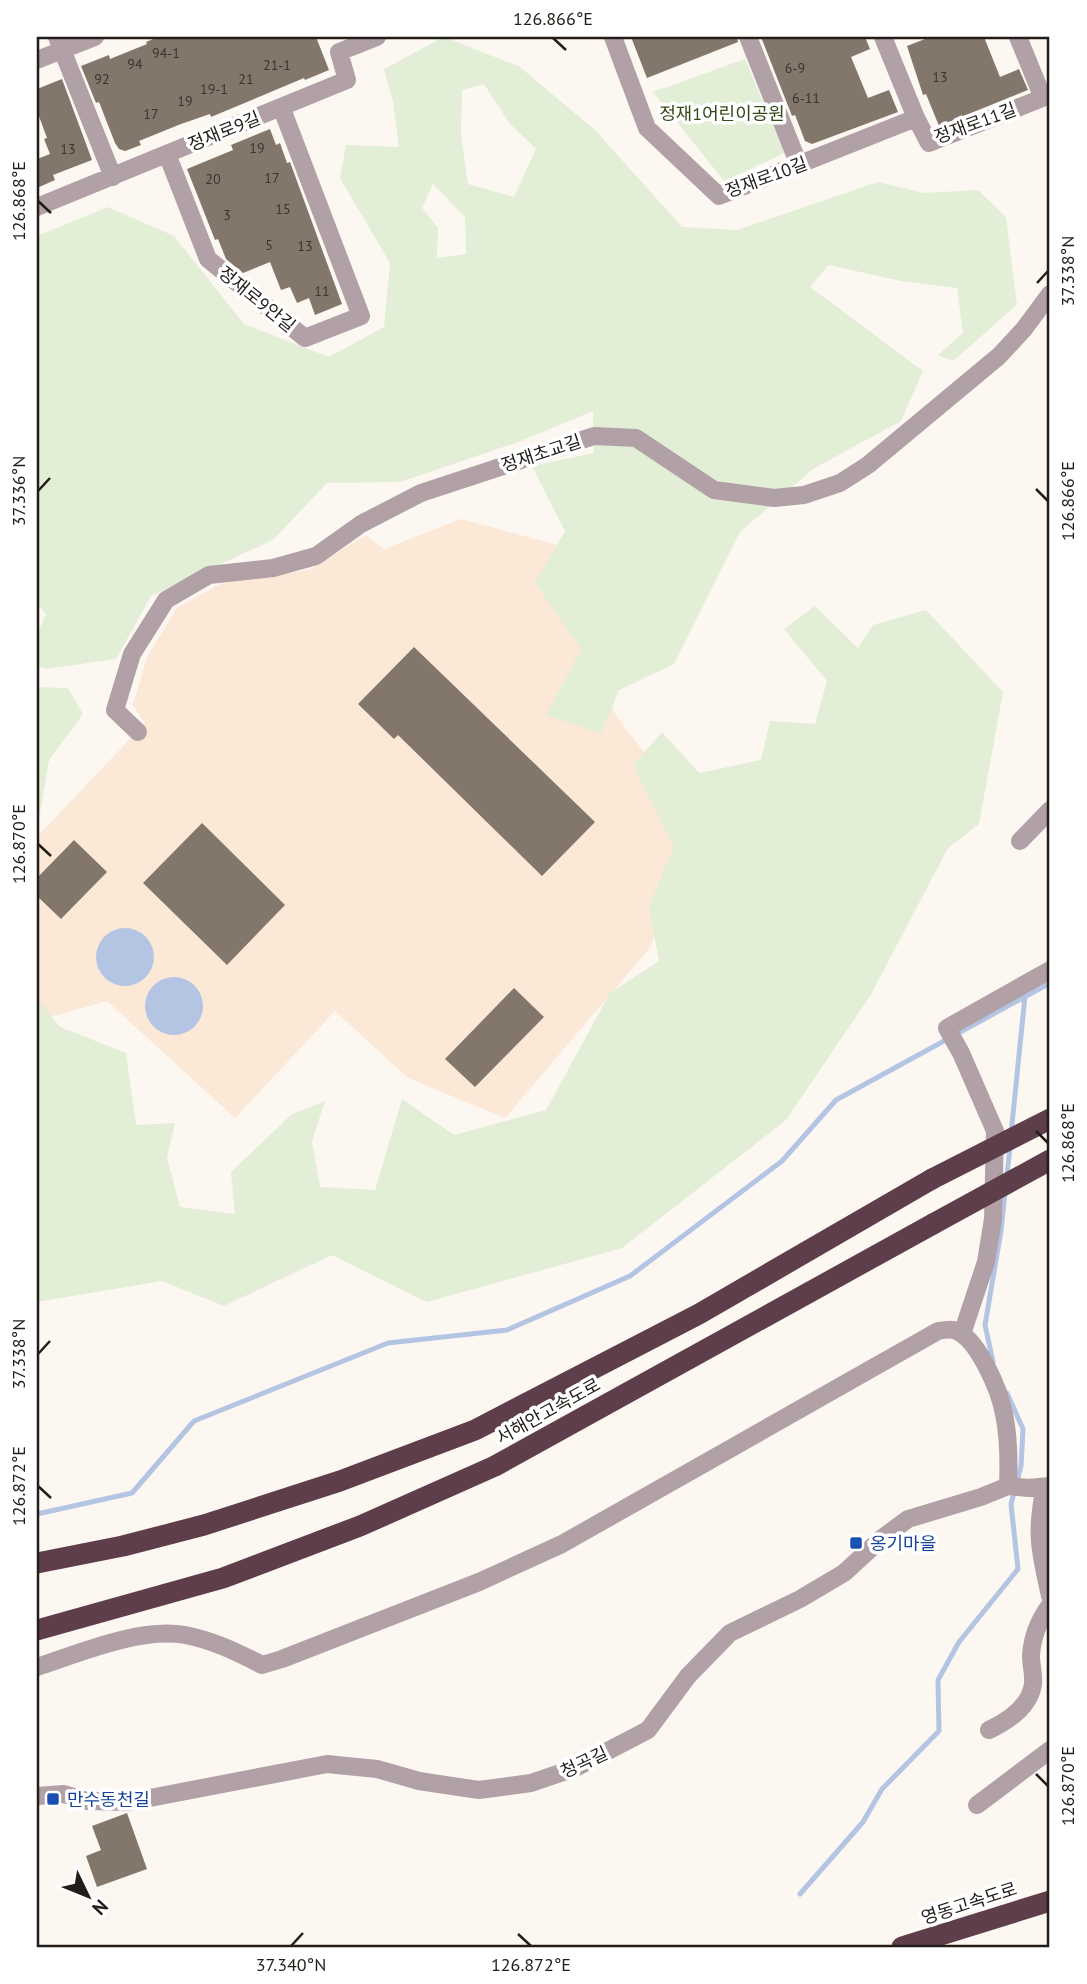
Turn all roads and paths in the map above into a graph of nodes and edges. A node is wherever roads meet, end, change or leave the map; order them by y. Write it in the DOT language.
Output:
graph roads {
  1 [pos="95,37"];
  2 [pos="377,37"];
  3 [pos="613,37"];
  4 [pos="748,37"];
  5 [pos="883,37"];
  6 [pos="1018,37"];
  7 [pos="60,44"];
  8 [pos="336,44"];
  9 [pos="37,60"];
  10 [pos="1047,97"];
  11 [pos="282,108"];
  12 [pos="916,118"];
  13 [pos="167,154"];
  14 [pos="799,165"];
  15 [pos="113,177"];
  16 [pos="37,207"];
  17 [pos="1050,294"];
  18 [pos="138,732"];
  19 [pos="1050,810"];
  20 [pos="1020,841"];
  21 [pos="1050,970"];
  22 [pos="1050,1119"];
  23 [pos="1050,1160"];
  24 [pos="962,1334"];
  25 [pos="1008,1486"];
  26 [pos="1048,1486"];
  27 [pos="37,1563"];
  28 [pos="1050,1596"];
  29 [pos="1050,1605"];
  30 [pos="37,1630"];
  31 [pos="37,1667"];
  32 [pos="989,1730"];
  33 [pos="1050,1750"];
  34 [pos="37,1796"];
  35 [pos="977,1805"];
  36 [pos="1050,1901"];
  37 [pos="902,1947"];
  1 -- 7 [label="street"];
  2 -- 8 [label="street, 정재로9길"];
  3 -- 14 [label="street, 정재로10길"];
  4 -- 14 [label="street"];
  5 -- 12 [label="street, 정재로11길"];
  6 -- 10 [label="street"];
  7 -- 9 [label="street"];
  7 -- 15 [label="street"];
  8 -- 11 [label="street, 정재로9길"];
  10 -- 12 [label="street, 정재로11길"];
  11 -- 13 [label="street, 정재로9길"];
  11 -- 13 [label="street, 정재로9안길"];
  12 -- 14 [label="street, 정재로10길"];
  13 -- 15 [label="street, 정재로9길"];
  15 -- 16 [label="street, 정재로9길"];
  17 -- 18 [label="street, 정재초교길"];
  19 -- 20 [label="street"];
  21 -- 24 [label="street"];
  22 -- 27 [label="highway, 서해안고속도로, bridge"];
  23 -- 30 [label="highway, 서해안고속도로, bridge"];
  24 -- 25 [label="street"];
  24 -- 31 [label="street"];
  25 -- 26 [label="street, 청곡길"];
  25 -- 34 [label="street, 청곡길"];
  26 -- 28 [label="street"];
  29 -- 32 [label="street"];
  33 -- 35 [label="street"];
  36 -- 37 [label="highway, 영동고속도로"];
}
